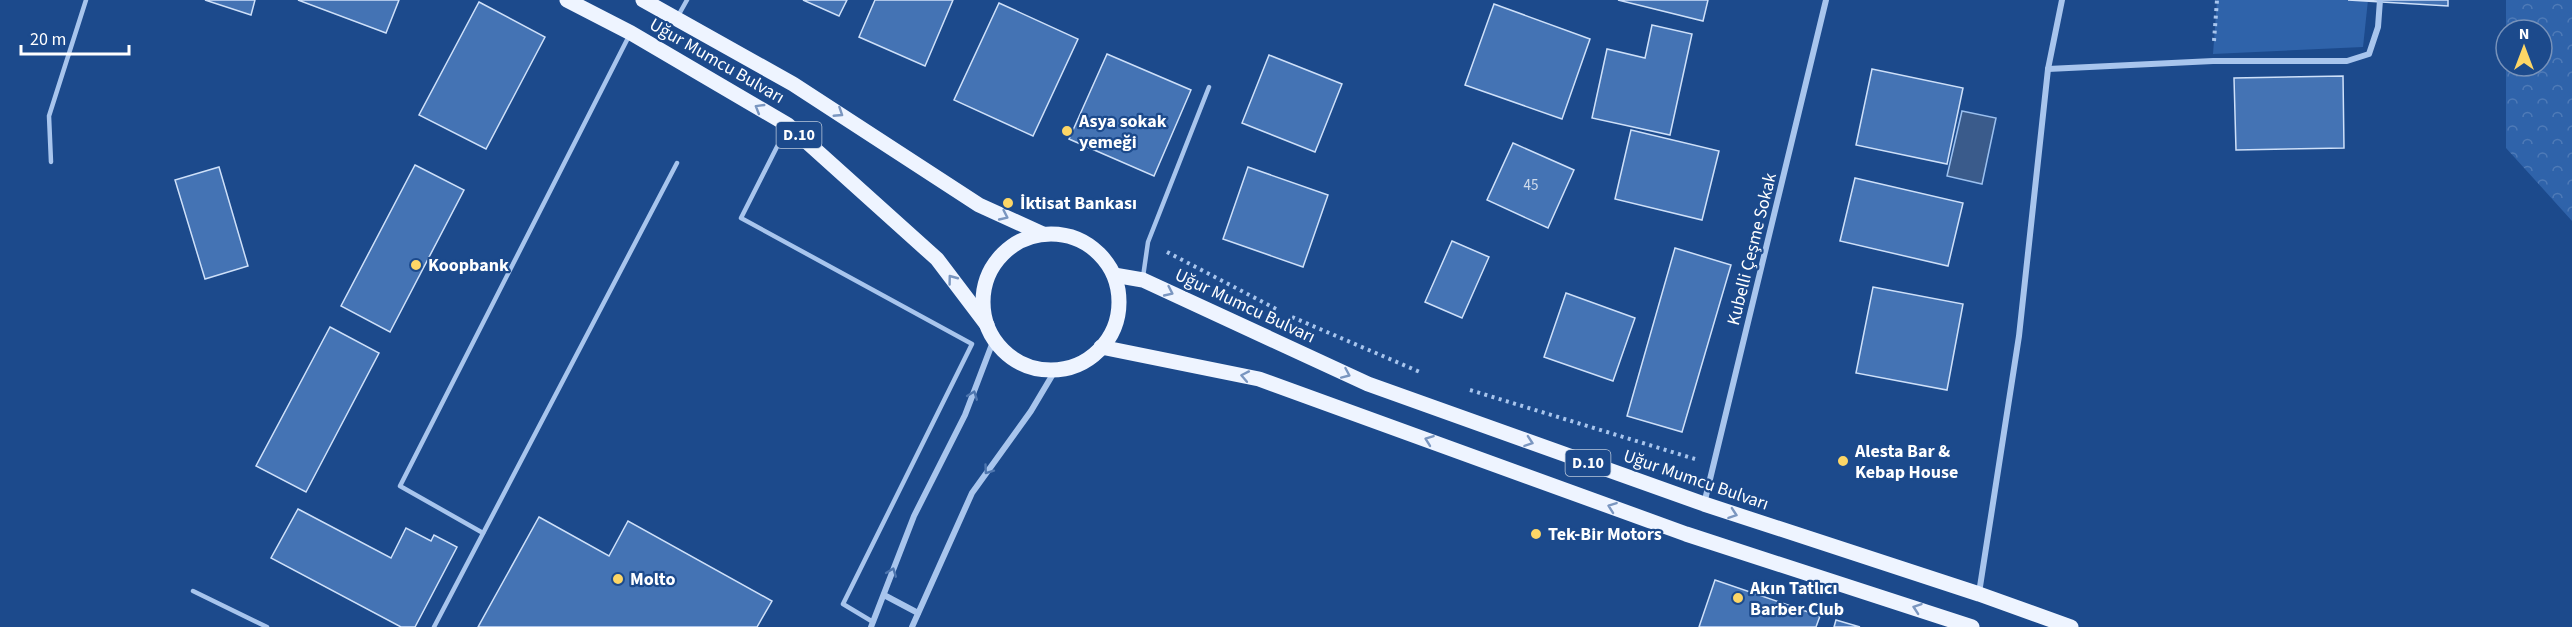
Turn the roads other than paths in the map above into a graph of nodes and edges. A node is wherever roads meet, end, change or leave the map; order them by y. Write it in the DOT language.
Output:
graph roads {
  1 [pos="86,0"];
  2 [pos="567,0"];
  3 [pos="643,0"];
  4 [pos="687,0"];
  5 [pos="1826,0"];
  6 [pos="2062,0"];
  7 [pos="2380,0"];
  8 [pos="677,19"];
  9 [pos="631,33"];
  10 [pos="2048,69"];
  11 [pos="1209,87"];
  12 [pos="788,125"];
  13 [pos="51,162"];
  14 [pos="677,163"];
  15 [pos="1043,234"];
  16 [pos="1114,275"];
  17 [pos="1143,279"];
  18 [pos="991,332"];
  19 [pos="1101,347"];
  20 [pos="1056,369"];
  21 [pos="1704,504"];
  22 [pos="483,533"];
  23 [pos="193,591"];
  24 [pos="1979,594"];
  25 [pos="884,595"];
  26 [pos="918,613"];
  27 [pos="872,624"];
  28 [pos="267,627"];
  29 [pos="434,627"];
  30 [pos="912,627"];
  31 [pos="1972,627"];
  32 [pos="2071,627"];
  1 -- 13 [label="lane"];
  2 -- 9 [label="main road, Uğur Mumcu Bulvarı / D.10"];
  3 -- 8 [label="main road, Uğur Mumcu Bulvarı / D.10"];
  4 -- 8 [label="lane"];
  5 -- 21 [label="street, Kubelli Çeşme Sokak"];
  6 -- 10 [label="street"];
  7 -- 10 [label="street"];
  8 -- 15 [label="main road, Uğur Mumcu Bulvarı / D.10, one-way"];
  12 -- 9 [label="main road, Uğur Mumcu Bulvarı / D.10, one-way"];
  9 -- 22 [label="lane"];
  10 -- 24 [label="street"];
  11 -- 17 [label="lane"];
  18 -- 12 [label="main road, Uğur Mumcu Bulvarı / D.10, one-way"];
  12 -- 27 [label="lane"];
  14 -- 22 [label="lane"];
  15 -- 16 [label="main road, D.10"];
  15 -- 18 [label="main road, D.10"];
  16 -- 17 [label="main road, Uğur Mumcu Bulvarı / D.10"];
  16 -- 19 [label="main road, D.10"];
  17 -- 21 [label="main road, Uğur Mumcu Bulvarı / D.10, one-way"];
  18 -- 20 [label="main road, D.10"];
  25 -- 18 [label="street, one-way"];
  19 -- 20 [label="main road, D.10"];
  31 -- 19 [label="main road, D.10, one-way"];
  20 -- 26 [label="street, one-way"];
  21 -- 24 [label="main road, Uğur Mumcu Bulvarı / D.10, one-way"];
  22 -- 29 [label="lane"];
  23 -- 28 [label="lane"];
  24 -- 32 [label="main road, Uğur Mumcu Bulvarı / D.10"];
  25 -- 26 [label="street"];
  25 -- 27 [label="street"];
  26 -- 30 [label="street"];
}
